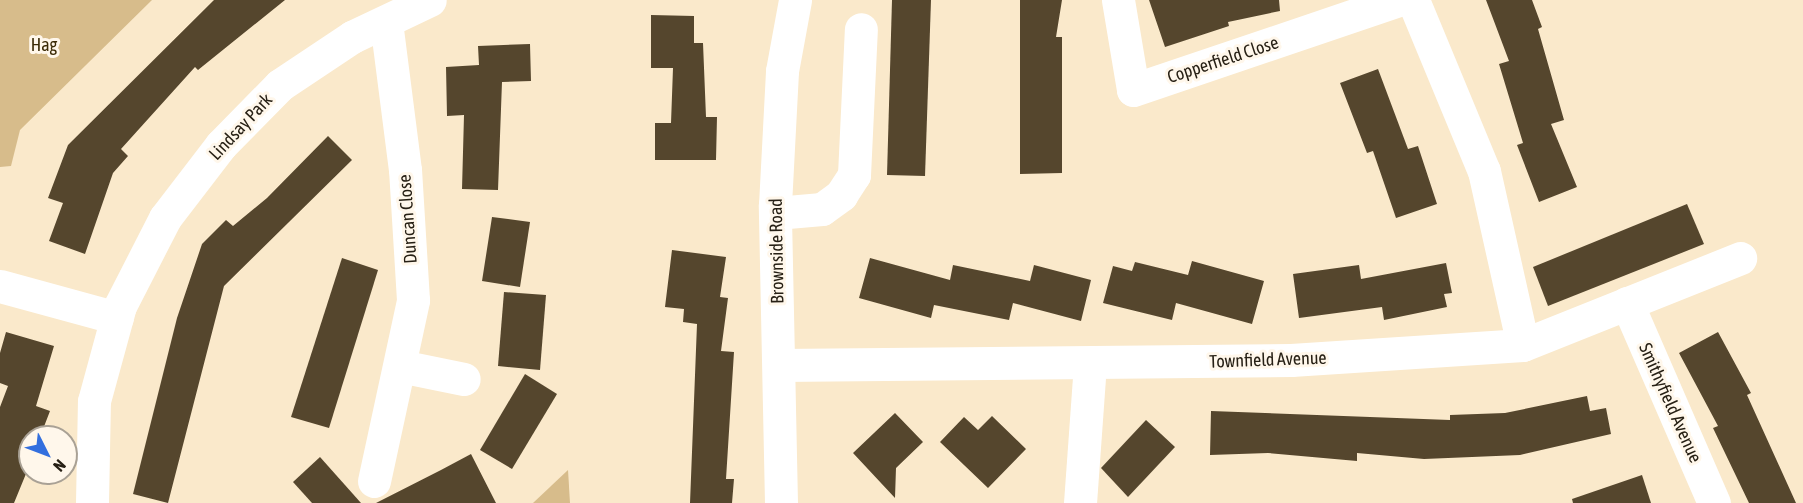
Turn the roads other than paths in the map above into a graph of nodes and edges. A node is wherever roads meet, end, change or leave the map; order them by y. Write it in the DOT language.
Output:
graph roads {
  1 [pos="430,0"];
  2 [pos="795,0"];
  3 [pos="1118,0"];
  4 [pos="1399,0"];
  5 [pos="1413,0"];
  6 [pos="386,22"];
  7 [pos="861,29"];
  8 [pos="776,213"];
  9 [pos="1740,258"];
  10 [pos="0,286"];
  11 [pos="1627,303"];
  12 [pos="117,318"];
  13 [pos="1523,345"];
  14 [pos="1090,364"];
  15 [pos="779,365"];
  16 [pos="400,366"];
  17 [pos="464,379"];
  18 [pos="374,481"];
  19 [pos="92,503"];
  20 [pos="781,503"];
  21 [pos="1080,503"];
  22 [pos="1714,503"];
  1 -- 6 [label="street, Lindsay Park"];
  2 -- 8 [label="street, Brownside Road"];
  3 -- 4 [label="street, Copperfield Close"];
  5 -- 13 [label="street"];
  6 -- 12 [label="street, Lindsay Park"];
  6 -- 16 [label="street, Duncan Close"];
  7 -- 8 [label="street"];
  8 -- 15 [label="street, Brownside Road"];
  9 -- 11 [label="street, Townfield Avenue"];
  10 -- 12 [label="street"];
  11 -- 13 [label="street, Townfield Avenue"];
  11 -- 22 [label="street, Smithyfield Avenue"];
  12 -- 19 [label="street, Lindsay Park"];
  13 -- 14 [label="street, Townfield Avenue"];
  14 -- 15 [label="street, Townfield Avenue"];
  14 -- 21 [label="street"];
  15 -- 20 [label="street, Brownside Road"];
  16 -- 17 [label="street"];
  16 -- 18 [label="street, Duncan Close"];
}
